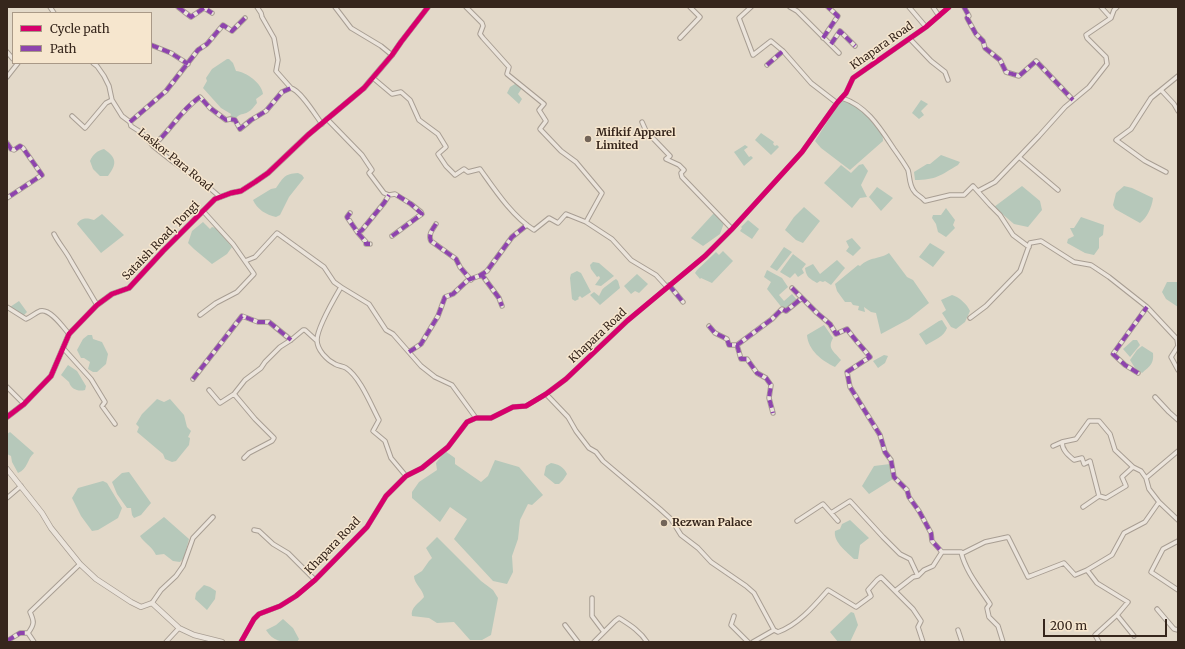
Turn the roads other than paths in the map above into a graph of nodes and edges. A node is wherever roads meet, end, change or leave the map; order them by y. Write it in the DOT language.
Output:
graph roads {
  1 [pos="178,7"];
  2 [pos="257,7"];
  3 [pos="335,7"];
  4 [pos="428,7"];
  5 [pos="466,7"];
  6 [pos="690,7"];
  7 [pos="751,7"];
  8 [pos="790,7"];
  9 [pos="828,7"];
  10 [pos="909,7"];
  11 [pos="933,7"];
  12 [pos="949,7"];
  13 [pos="964,7"];
  14 [pos="1101,7"];
  15 [pos="1117,7"];
  16 [pos="212,13"];
  17 [pos="939,16"];
  18 [pos="245,18"];
  19 [pos="1110,18"];
  20 [pos="926,27"];
  21 [pos="680,38"];
  22 [pos="823,38"];
  23 [pos="910,39"];
  24 [pos="831,44"];
  25 [pos="152,45"];
  26 [pos="855,46"];
  27 [pos="783,52"];
  28 [pos="839,53"];
  29 [pos="392,55"];
  30 [pos="16,64"];
  31 [pos="95,64"];
  32 [pos="188,64"];
  33 [pos="767,65"];
  34 [pos="1178,76"];
  35 [pos="7,77"];
  36 [pos="373,78"];
  37 [pos="948,80"];
  38 [pos="291,88"];
  39 [pos="1161,90"];
  40 [pos="842,98"];
  41 [pos="112,100"];
  42 [pos="1073,100"];
  43 [pos="837,103"];
  44 [pos="1178,111"];
  45 [pos="72,116"];
  46 [pos="327,119"];
  47 [pos="130,122"];
  48 [pos="642,122"];
  49 [pos="322,124"];
  50 [pos="7,143"];
  51 [pos="153,146"];
  52 [pos="1019,157"];
  53 [pos="1166,172"];
  54 [pos="1058,190"];
  55 [pos="978,191"];
  56 [pos="389,195"];
  57 [pos="220,197"];
  58 [pos="7,198"];
  59 [pos="203,211"];
  60 [pos="350,213"];
  61 [pos="586,222"];
  62 [pos="436,224"];
  63 [pos="526,225"];
  64 [pos="732,229"];
  65 [pos="358,233"];
  66 [pos="54,234"];
  67 [pos="392,236"];
  68 [pos="370,244"];
  69 [pos="1029,247"];
  70 [pos="245,261"];
  71 [pos="479,276"];
  72 [pos="471,280"];
  73 [pos="668,286"];
  74 [pos="341,287"];
  75 [pos="792,288"];
  76 [pos="802,298"];
  77 [pos="683,302"];
  78 [pos="98,305"];
  79 [pos="502,306"];
  80 [pos="1147,307"];
  81 [pos="7,308"];
  82 [pos="200,315"];
  83 [pos="970,318"];
  84 [pos="709,326"];
  85 [pos="69,334"];
  86 [pos="291,340"];
  87 [pos="317,341"];
  88 [pos="737,345"];
  89 [pos="63,348"];
  90 [pos="409,352"];
  91 [pos="1178,370"];
  92 [pos="1138,373"];
  93 [pos="193,379"];
  94 [pos="7,387"];
  95 [pos="209,390"];
  96 [pos="234,394"];
  97 [pos="546,394"];
  98 [pos="1155,397"];
  99 [pos="24,404"];
  100 [pos="773,413"];
  101 [pos="7,417"];
  102 [pos="476,418"];
  103 [pos="1178,420"];
  104 [pos="115,424"];
  105 [pos="1062,442"];
  106 [pos="1053,446"];
  107 [pos="1178,451"];
  108 [pos="244,458"];
  109 [pos="1132,467"];
  110 [pos="7,469"];
  111 [pos="406,476"];
  112 [pos="1146,478"];
  113 [pos="21,486"];
  114 [pos="1099,496"];
  115 [pos="7,498"];
  116 [pos="1160,502"];
  117 [pos="1083,507"];
  118 [pos="831,513"];
  119 [pos="213,517"];
  120 [pos="1178,520"];
  121 [pos="797,521"];
  122 [pos="838,521"];
  123 [pos="254,530"];
  124 [pos="1178,541"];
  125 [pos="942,552"];
  126 [pos="961,552"];
  127 [pos="80,564"];
  128 [pos="1087,570"];
  129 [pos="918,576"];
  130 [pos="314,580"];
  131 [pos="1178,590"];
  132 [pos="895,591"];
  133 [pos="592,598"];
  134 [pos="152,603"];
  135 [pos="1157,609"];
  136 [pos="1117,614"];
  137 [pos="734,616"];
  138 [pos="565,625"];
  139 [pos="179,628"];
  140 [pos="774,630"];
  141 [pos="958,630"];
  142 [pos="1178,630"];
  143 [pos="604,632"];
  144 [pos="28,633"];
  145 [pos="1134,636"];
  146 [pos="7,641"];
  147 [pos="211,641"];
  148 [pos="34,642"];
  149 [pos="166,642"];
  150 [pos="222,642"];
  151 [pos="241,642"];
  152 [pos="578,642"];
  153 [pos="594,642"];
  154 [pos="648,642"];
  155 [pos="748,642"];
  156 [pos="753,642"];
  157 [pos="923,642"];
  158 [pos="962,642"];
  159 [pos="1004,642"];
  160 [pos="1099,642"];
  1 -- 16 [label="street"];
  2 -- 38 [label="street"];
  3 -- 29 [label="street"];
  4 -- 29 [label="street, Sataish Road, Tongi"];
  5 -- 61 [label="street"];
  6 -- 21 [label="street"];
  7 -- 27 [label="street"];
  8 -- 22 [label="street"];
  9 -- 22 [label="street"];
  10 -- 20 [label="street"];
  11 -- 17 [label="street"];
  12 -- 17 [label="street, Khapara Road"];
  13 -- 42 [label="street"];
  14 -- 19 [label="street"];
  15 -- 19 [label="street"];
  17 -- 20 [label="street, Khapara Road"];
  18 -- 32 [label="street"];
  19 -- 42 [label="street"];
  20 -- 23 [label="street, Khapara Road"];
  22 -- 24 [label="street"];
  23 -- 37 [label="street"];
  23 -- 40 [label="street, Khapara Road"];
  24 -- 26 [label="street"];
  24 -- 28 [label="street"];
  25 -- 32 [label="street"];
  27 -- 33 [label="street"];
  27 -- 43 [label="street"];
  29 -- 36 [label="street, Sataish Road, Tongi"];
  30 -- 35 [label="street"];
  31 -- 41 [label="street, Laskor Para Road"];
  32 -- 47 [label="street"];
  34 -- 39 [label="street"];
  36 -- 46 [label="street, Sataish Road, Tongi"];
  36 -- 63 [label="street"];
  38 -- 49 [label="street"];
  38 -- 51 [label="street"];
  39 -- 44 [label="street"];
  39 -- 53 [label="street"];
  40 -- 43 [label="street, Khapara Road"];
  40 -- 55 [label="street"];
  41 -- 45 [label="street"];
  41 -- 47 [label="street, Laskor Para Road"];
  42 -- 52 [label="street"];
  43 -- 64 [label="street, Khapara Road"];
  46 -- 49 [label="street, Sataish Road, Tongi"];
  46 -- 56 [label="street"];
  47 -- 51 [label="street, Laskor Para Road"];
  48 -- 64 [label="street"];
  49 -- 57 [label="street, Sataish Road, Tongi"];
  50 -- 58 [label="street"];
  51 -- 57 [label="street, Laskor Para Road"];
  52 -- 54 [label="street"];
  52 -- 55 [label="street"];
  55 -- 69 [label="street"];
  56 -- 65 [label="street"];
  56 -- 67 [label="street"];
  57 -- 59 [label="street, Sataish Road, Tongi"];
  59 -- 70 [label="street"];
  59 -- 78 [label="street, Sataish Road, Tongi"];
  60 -- 65 [label="street"];
  61 -- 63 [label="street"];
  61 -- 73 [label="street"];
  62 -- 72 [label="street"];
  63 -- 71 [label="street"];
  64 -- 73 [label="street, Khapara Road"];
  65 -- 68 [label="street"];
  66 -- 78 [label="street"];
  69 -- 80 [label="street"];
  69 -- 83 [label="street"];
  70 -- 74 [label="street"];
  70 -- 82 [label="street"];
  71 -- 72 [label="street"];
  71 -- 79 [label="street"];
  72 -- 90 [label="street"];
  73 -- 77 [label="street"];
  73 -- 97 [label="street, Khapara Road"];
  74 -- 87 [label="street"];
  74 -- 90 [label="street"];
  75 -- 76 [label="street"];
  76 -- 88 [label="street"];
  76 -- 125 [label="street"];
  78 -- 85 [label="street, Sataish Road, Tongi"];
  80 -- 91 [label="street"];
  80 -- 92 [label="street"];
  81 -- 85 [label="street"];
  84 -- 88 [label="street"];
  85 -- 89 [label="street, Sataish Road, Tongi"];
  86 -- 87 [label="street"];
  86 -- 93 [label="street"];
  86 -- 96 [label="street"];
  87 -- 111 [label="street"];
  88 -- 100 [label="street"];
  89 -- 99 [label="street, Sataish Road, Tongi"];
  89 -- 104 [label="street"];
  90 -- 102 [label="street"];
  94 -- 99 [label="street"];
  95 -- 96 [label="street"];
  96 -- 108 [label="street"];
  97 -- 102 [label="street, Khapara Road"];
  97 -- 140 [label="street"];
  98 -- 103 [label="street"];
  99 -- 101 [label="street, Sataish Road, Tongi"];
  102 -- 111 [label="street, Khapara Road"];
  105 -- 106 [label="street"];
  105 -- 109 [label="street"];
  105 -- 114 [label="street"];
  107 -- 112 [label="street"];
  109 -- 112 [label="street"];
  109 -- 114 [label="street"];
  110 -- 113 [label="street"];
  111 -- 130 [label="street, Khapara Road"];
  112 -- 116 [label="street"];
  113 -- 115 [label="street"];
  113 -- 127 [label="street"];
  114 -- 117 [label="street"];
  116 -- 120 [label="street"];
  116 -- 128 [label="street"];
  118 -- 121 [label="street"];
  118 -- 122 [label="street"];
  118 -- 129 [label="street"];
  119 -- 134 [label="street"];
  123 -- 130 [label="street"];
  124 -- 131 [label="street"];
  125 -- 126 [label="street"];
  125 -- 129 [label="street"];
  126 -- 128 [label="street"];
  126 -- 159 [label="street"];
  127 -- 134 [label="street"];
  127 -- 144 [label="street"];
  128 -- 136 [label="street"];
  129 -- 132 [label="street"];
  130 -- 151 [label="street, Khapara Road"];
  132 -- 140 [label="street"];
  132 -- 157 [label="street"];
  133 -- 143 [label="street"];
  134 -- 139 [label="street"];
  135 -- 142 [label="street"];
  136 -- 145 [label="street"];
  136 -- 160 [label="street"];
  137 -- 155 [label="street"];
  138 -- 152 [label="street"];
  139 -- 147 [label="street"];
  139 -- 149 [label="street"];
  140 -- 156 [label="street"];
  141 -- 158 [label="street"];
  143 -- 153 [label="street"];
  143 -- 154 [label="street"];
  144 -- 146 [label="street"];
  144 -- 148 [label="street"];
  147 -- 150 [label="street"];
}
